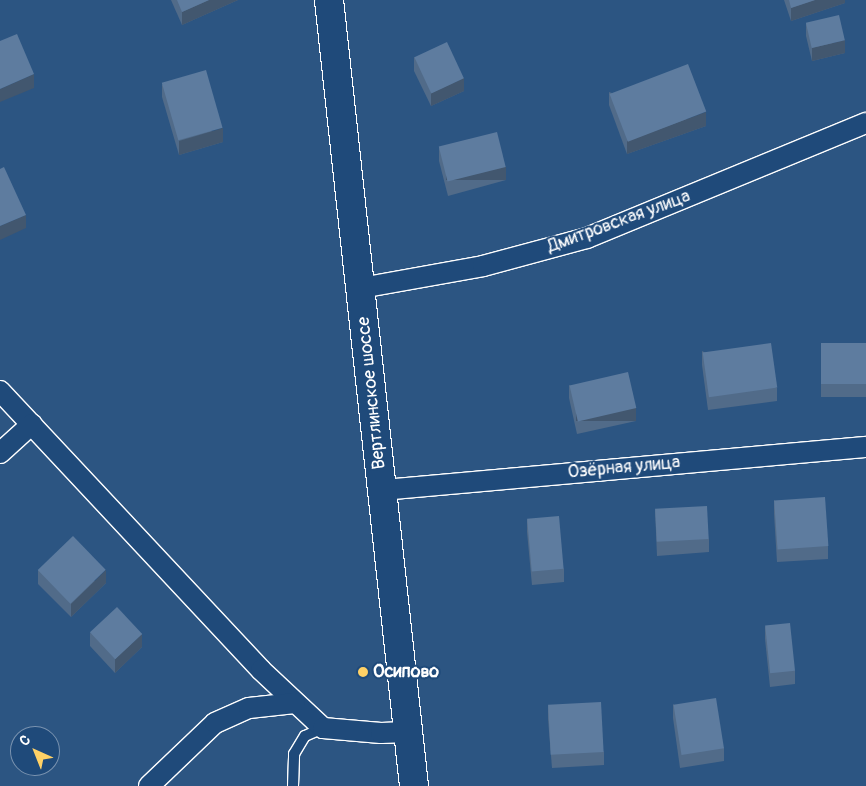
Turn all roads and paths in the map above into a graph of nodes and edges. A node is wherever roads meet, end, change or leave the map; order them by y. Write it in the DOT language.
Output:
graph roads {
  1 [pos="329,0"];
  2 [pos="866,123"];
  3 [pos="361,288"];
  4 [pos="0,390"];
  5 [pos="32,424"];
  6 [pos="866,447"];
  7 [pos="0,453"];
  8 [pos="383,490"];
  9 [pos="295,703"];
  10 [pos="323,728"];
  11 [pos="407,732"];
  12 [pos="150,786"];
  13 [pos="293,786"];
  14 [pos="414,786"];
  1 -- 3 [label="main road, Вертлинское шоссе"];
  2 -- 3 [label="street, Дмитровская улица"];
  3 -- 8 [label="main road, Вертлинское шоссе"];
  4 -- 5 [label="street"];
  5 -- 7 [label="street"];
  5 -- 9 [label="street"];
  6 -- 8 [label="street, Озёрная улица"];
  8 -- 11 [label="main road, Вертлинское шоссе"];
  9 -- 10 [label="street"];
  9 -- 12 [label="street"];
  10 -- 11 [label="street"];
  10 -- 13 [label="lane"];
  11 -- 14 [label="main road, Вертлинское шоссе"];
}
